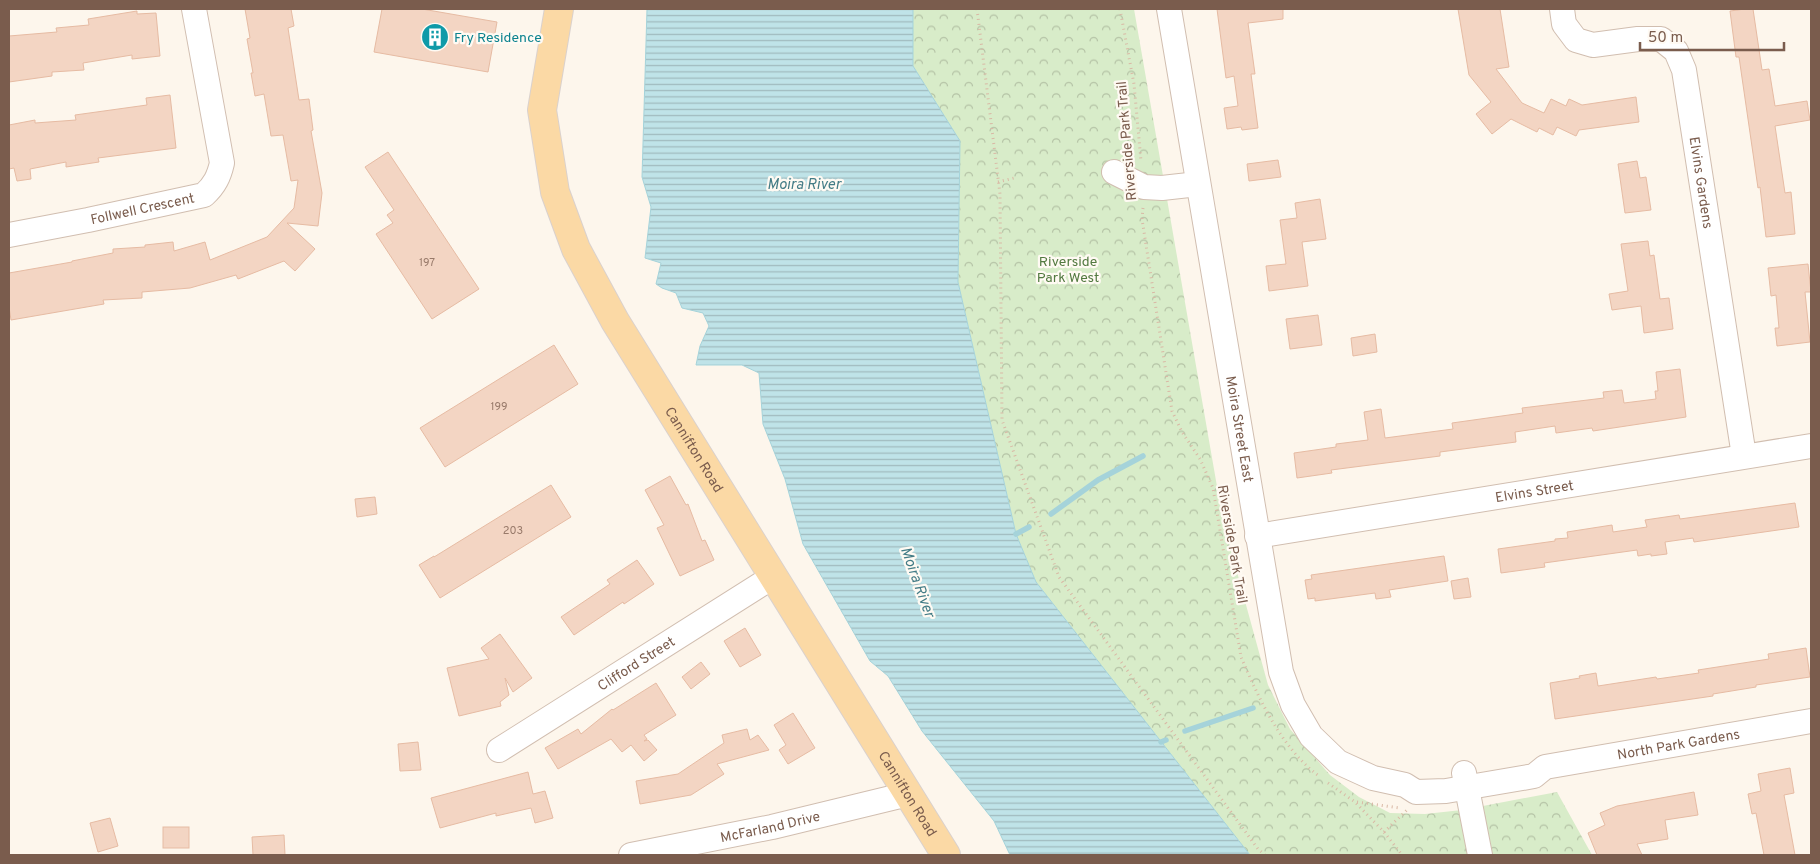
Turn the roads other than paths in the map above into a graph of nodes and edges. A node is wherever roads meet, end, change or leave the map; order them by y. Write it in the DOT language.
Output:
graph roads {
  1 [pos="194,9"];
  2 [pos="559,9"];
  3 [pos="1169,9"];
  4 [pos="1562,9"];
  5 [pos="1114,172"];
  6 [pos="1198,184"];
  7 [pos="9,235"];
  8 [pos="1811,446"];
  9 [pos="1744,456"];
  10 [pos="1257,536"];
  11 [pos="774,576"];
  12 [pos="1811,721"];
  13 [pos="499,750"];
  14 [pos="1465,780"];
  15 [pos="908,794"];
  16 [pos="632,855"];
  17 [pos="946,855"];
  18 [pos="1480,855"];
  1 -- 7 [label="street, Follwell Crescent"];
  2 -- 11 [label="main road, Cannifton Road"];
  3 -- 6 [label="street, Moira Street East"];
  4 -- 9 [label="street, Elvins Gardens"];
  5 -- 6 [label="street"];
  6 -- 10 [label="street, Moira Street East"];
  8 -- 9 [label="street, Elvins Street"];
  9 -- 10 [label="street, Elvins Street"];
  10 -- 14 [label="street, Moira Street East"];
  11 -- 13 [label="street, Clifford Street"];
  11 -- 15 [label="main road, Cannifton Road"];
  12 -- 14 [label="street, North Park Gardens"];
  14 -- 18 [label="street"];
  15 -- 16 [label="street, McFarland Drive"];
  15 -- 17 [label="main road, Cannifton Road"];
}
